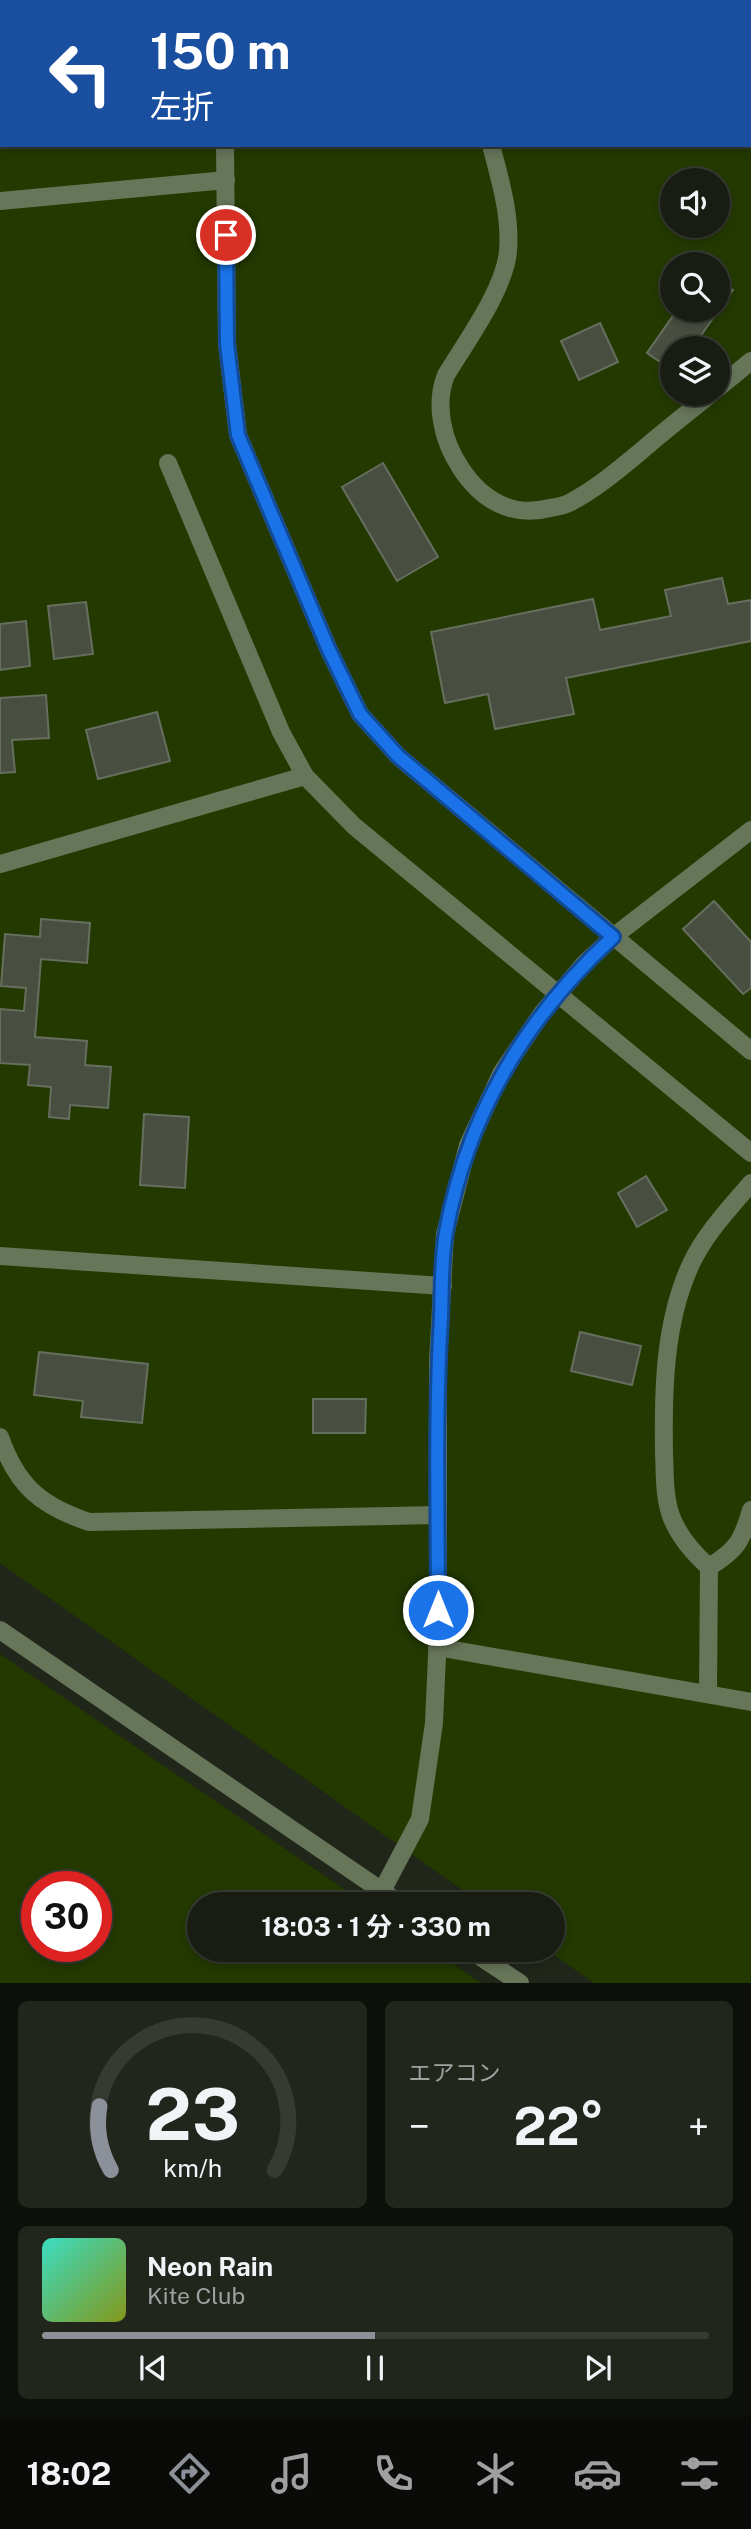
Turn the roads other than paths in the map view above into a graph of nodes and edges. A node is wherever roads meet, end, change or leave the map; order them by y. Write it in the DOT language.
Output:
graph roads {
  1 [pos="225,147"];
  2 [pos="492,147"];
  3 [pos="226,180"];
  4 [pos="0,201"];
  5 [pos="751,361"];
  6 [pos="730,378"];
  7 [pos="695,406"];
  8 [pos="168,463"];
  9 [pos="305,776"];
  10 [pos="751,830"];
  11 [pos="0,864"];
  12 [pos="613,937"];
  13 [pos="558,994"];
  14 [pos="751,1051"];
  15 [pos="751,1153"];
  16 [pos="751,1183"];
  17 [pos="0,1256"];
  18 [pos="443,1286"];
  19 [pos="0,1437"];
  20 [pos="751,1510"];
  21 [pos="438,1515"];
  22 [pos="709,1567"];
  23 [pos="0,1630"];
  24 [pos="437,1647"];
  25 [pos="708,1693"];
  26 [pos="751,1702"];
  27 [pos="382,1891"];
  28 [pos="488,1962"];
  29 [pos="520,1983"];
  1 -- 3 [label="street"];
  2 -- 7 [label="street"];
  3 -- 4 [label="street"];
  3 -- 12 [label="street"];
  5 -- 6 [label="street"];
  8 -- 9 [label="street"];
  9 -- 11 [label="street"];
  9 -- 13 [label="street"];
  10 -- 12 [label="street"];
  12 -- 13 [label="street"];
  12 -- 14 [label="street"];
  13 -- 15 [label="street"];
  13 -- 18 [label="street"];
  16 -- 22 [label="street"];
  17 -- 18 [label="street"];
  18 -- 21 [label="street"];
  19 -- 21 [label="street"];
  20 -- 22 [label="street"];
  21 -- 24 [label="street"];
  22 -- 25 [label="street"];
  23 -- 27 [label="street"];
  24 -- 25 [label="street"];
  24 -- 27 [label="street"];
  25 -- 26 [label="street"];
  28 -- 29 [label="street"];
}
